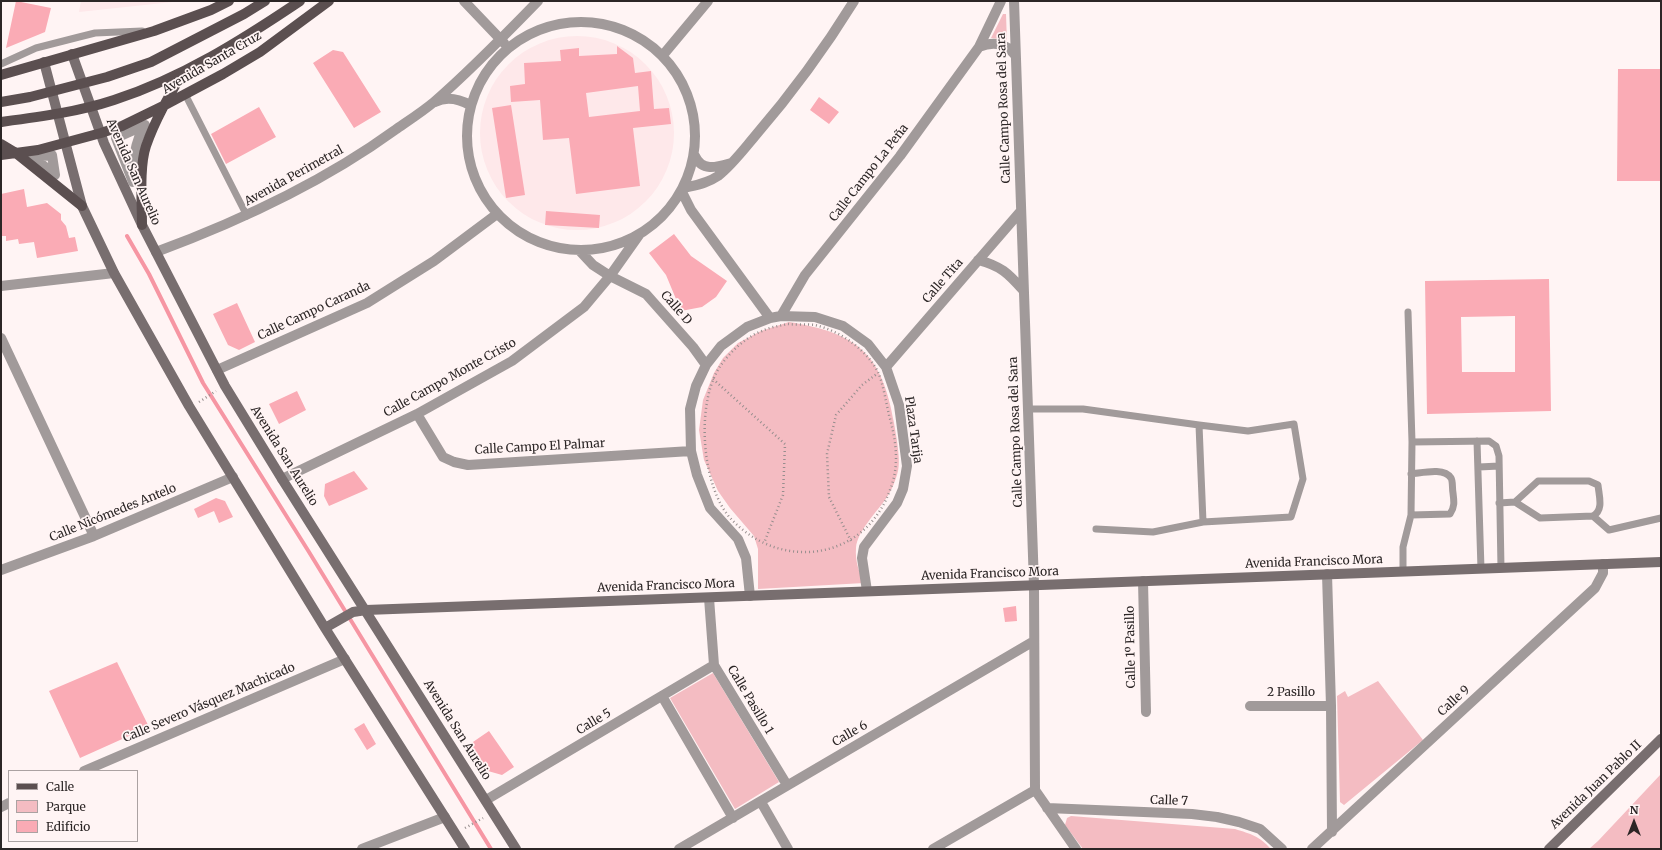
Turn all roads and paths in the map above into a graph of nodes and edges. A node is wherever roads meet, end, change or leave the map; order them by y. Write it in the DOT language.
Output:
graph roads {
  1 [pos="229,1"];
  2 [pos="265,1"];
  3 [pos="300,1"];
  4 [pos="329,1"];
  5 [pos="464,1"];
  6 [pos="538,1"];
  7 [pos="708,1"];
  8 [pos="854,1"];
  9 [pos="1001,1"];
  10 [pos="1014,1"];
  11 [pos="154,31"];
  12 [pos="500,39"];
  13 [pos="979,47"];
  14 [pos="508,48"];
  15 [pos="72,54"];
  16 [pos="663,55"];
  17 [pos="1015,55"];
  18 [pos="44,62"];
  19 [pos="1,64"];
  20 [pos="183,72"];
  21 [pos="1,75"];
  22 [pos="83,83"];
  23 [pos="52,91"];
  24 [pos="184,94"];
  25 [pos="1,102"];
  26 [pos="433,103"];
  27 [pos="470,105"];
  28 [pos="163,106"];
  29 [pos="91,107"];
  30 [pos="58,113"];
  31 [pos="1,122"];
  32 [pos="101,134"];
  33 [pos="116,138"];
  34 [pos="1,144"];
  35 [pos="66,144"];
  36 [pos="16,154"];
  37 [pos="1,155"];
  38 [pos="695,156"];
  39 [pos="731,164"];
  40 [pos="683,190"];
  41 [pos="82,206"];
  42 [pos="1020,212"];
  43 [pos="497,214"];
  44 [pos="247,216"];
  45 [pos="142,225"];
  46 [pos="640,235"];
  47 [pos="579,250"];
  48 [pos="156,252"];
  49 [pos="978,260"];
  50 [pos="114,273"];
  51 [pos="610,276"];
  52 [pos="1,286"];
  53 [pos="1024,290"];
  54 [pos="1408,312"];
  55 [pos="781,316"];
  56 [pos="770,318"];
  57 [pos="1,338"];
  58 [pos="706,365"];
  59 [pos="217,370"];
  60 [pos="882,370"];
  61 [pos="712,378"];
  62 [pos="220,388"];
  63 [pos="199,402"];
  64 [pos="1028,409"];
  65 [pos="417,414"];
  66 [pos="1199,425"];
  67 [pos="1477,441"];
  68 [pos="1412,442"];
  69 [pos="690,452"];
  70 [pos="1499,466"];
  71 [pos="1478,467"];
  72 [pos="1412,474"];
  73 [pos="233,477"];
  74 [pos="282,479"];
  75 [pos="1515,502"];
  76 [pos="1499,503"];
  77 [pos="1411,515"];
  78 [pos="1593,516"];
  79 [pos="1661,518"];
  80 [pos="1203,522"];
  81 [pos="1096,529"];
  82 [pos="94,536"];
  83 [pos="851,541"];
  84 [pos="764,543"];
  85 [pos="1661,562"];
  86 [pos="1603,564"];
  87 [pos="1500,568"];
  88 [pos="1481,569"];
  89 [pos="1,570"];
  90 [pos="1403,572"];
  91 [pos="1326,574"];
  92 [pos="1143,581"];
  93 [pos="1034,585"];
  94 [pos="867,591"];
  95 [pos="750,596"];
  96 [pos="710,598"];
  97 [pos="366,610"];
  98 [pos="329,626"];
  99 [pos="1034,641"];
  100 [pos="344,659"];
  101 [pos="714,665"];
  102 [pos="662,696"];
  103 [pos="1250,706"];
  104 [pos="1331,706"];
  105 [pos="1146,712"];
  106 [pos="1661,739"];
  107 [pos="86,770"];
  108 [pos="787,785"];
  109 [pos="1035,790"];
  110 [pos="486,800"];
  111 [pos="761,802"];
  112 [pos="1046,808"];
  113 [pos="445,816"];
  114 [pos="485,817"];
  115 [pos="733,818"];
  116 [pos="464,829"];
  117 [pos="1332,832"];
  118 [pos="362,849"];
  119 [pos="465,849"];
  120 [pos="516,849"];
  121 [pos="679,849"];
  122 [pos="788,849"];
  123 [pos="933,849"];
  124 [pos="1076,849"];
  125 [pos="1282,849"];
  126 [pos="1312,849"];
  127 [pos="1549,849"];
  1 -- 11 [label="main road"];
  2 -- 22 [label="main road"];
  3 -- 20 [label="main road, Avenida Santa Cruz"];
  4 -- 24 [label="main road, Avenida Santa Cruz"];
  5 -- 12 [label="street"];
  6 -- 12 [label="street, Avenida Perimetral"];
  7 -- 16 [label="street"];
  8 -- 39 [label="street"];
  9 -- 13 [label="street, Calle Campo La Peña"];
  10 -- 17 [label="street, Calle Campo Rosa del Sara"];
  11 -- 15 [label="main road"];
  11 -- 19 [label="lane"];
  12 -- 14 [label="street"];
  12 -- 26 [label="street, Avenida Perimetral"];
  13 -- 17 [label="street"];
  13 -- 55 [label="street, Calle Campo La Peña"];
  14 -- 16 [label="street"];
  14 -- 27 [label="street"];
  15 -- 18 [label="main road"];
  15 -- 22 [label="main road, Avenida San Aurelio"];
  16 -- 38 [label="street"];
  17 -- 42 [label="street, Calle Campo Rosa del Sara"];
  18 -- 21 [label="main road"];
  18 -- 23 [label="main road"];
  20 -- 28 [label="main road"];
  20 -- 29 [label="main road, Avenida Santa Cruz"];
  22 -- 23 [label="main road"];
  22 -- 29 [label="main road, Avenida San Aurelio"];
  23 -- 25 [label="main road"];
  23 -- 30 [label="main road"];
  24 -- 28 [label="main road, Avenida Santa Cruz"];
  24 -- 44 [label="lane"];
  26 -- 27 [label="street, Avenida Perimetral"];
  26 -- 44 [label="street, Avenida Perimetral"];
  27 -- 43 [label="street"];
  28 -- 32 [label="main road, Avenida Santa Cruz"];
  28 -- 45 [label="main road"];
  29 -- 30 [label="main road, Avenida Santa Cruz"];
  29 -- 32 [label="main road, Avenida San Aurelio"];
  30 -- 31 [label="main road, Avenida Santa Cruz"];
  30 -- 35 [label="main road"];
  32 -- 35 [label="main road, Avenida Santa Cruz"];
  32 -- 45 [label="main road, Avenida San Aurelio"];
  33 -- 33 [label="street"];
  34 -- 36 [label="main road"];
  35 -- 36 [label="main road, Avenida Santa Cruz"];
  35 -- 41 [label="main road"];
  36 -- 37 [label="main road, Avenida Santa Cruz"];
  36 -- 41 [label="main road"];
  38 -- 39 [label="street"];
  38 -- 40 [label="street"];
  39 -- 40 [label="street"];
  40 -- 46 [label="street"];
  40 -- 56 [label="street"];
  41 -- 50 [label="main road"];
  42 -- 49 [label="street, Calle Tita"];
  42 -- 53 [label="street, Calle Campo Rosa del Sara"];
  43 -- 47 [label="street"];
  43 -- 59 [label="street, Calle Campo Caranda"];
  44 -- 48 [label="street, Avenida Perimetral"];
  45 -- 48 [label="main road, Avenida San Aurelio"];
  46 -- 47 [label="street"];
  46 -- 51 [label="street, Calle Campo Monte Cristo"];
  47 -- 51 [label="street, Calle D"];
  48 -- 59 [label="main road, Avenida San Aurelio"];
  49 -- 53 [label="street"];
  49 -- 60 [label="street, Calle Tita"];
  50 -- 52 [label="street"];
  50 -- 73 [label="main road"];
  51 -- 58 [label="street, Calle D"];
  51 -- 65 [label="street, Calle Campo Monte Cristo"];
  53 -- 64 [label="street, Calle Campo Rosa del Sara"];
  54 -- 68 [label="lane"];
  55 -- 56 [label="street, Plaza Tarija"];
  55 -- 60 [label="street, Plaza Tarija"];
  56 -- 58 [label="street, Plaza Tarija"];
  57 -- 82 [label="street"];
  58 -- 69 [label="street, Plaza Tarija"];
  59 -- 74 [label="main road, Avenida San Aurelio"];
  60 -- 61 [label="path"];
  60 -- 83 [label="path"];
  60 -- 83 [label="path"];
  60 -- 94 [label="street, Plaza Tarija"];
  61 -- 84 [label="path"];
  61 -- 84 [label="path"];
  62 -- 63 [label="path"];
  64 -- 66 [label="lane"];
  64 -- 93 [label="street, Calle Campo Rosa del Sara"];
  65 -- 69 [label="street, Calle Campo El Palmar"];
  65 -- 74 [label="street, Calle Campo Monte Cristo"];
  66 -- 80 [label="lane"];
  66 -- 80 [label="lane"];
  67 -- 68 [label="lane"];
  67 -- 70 [label="lane"];
  67 -- 71 [label="lane"];
  68 -- 72 [label="lane"];
  69 -- 95 [label="street, Plaza Tarija"];
  70 -- 71 [label="lane"];
  70 -- 76 [label="lane"];
  71 -- 88 [label="lane"];
  72 -- 77 [label="lane"];
  72 -- 77 [label="lane"];
  73 -- 82 [label="street, Calle Nicómedes Antelo"];
  73 -- 98 [label="main road"];
  74 -- 97 [label="main road, Avenida San Aurelio"];
  75 -- 76 [label="lane"];
  75 -- 78 [label="lane"];
  75 -- 78 [label="lane"];
  76 -- 87 [label="lane"];
  77 -- 90 [label="lane"];
  78 -- 79 [label="lane"];
  80 -- 81 [label="lane"];
  82 -- 89 [label="street, Calle Nicómedes Antelo"];
  83 -- 84 [label="path"];
  85 -- 86 [label="main road, Avenida Francisco Mora"];
  86 -- 87 [label="main road, Avenida Francisco Mora"];
  86 -- 117 [label="street, Calle 9"];
  87 -- 88 [label="main road, Avenida Francisco Mora"];
  88 -- 90 [label="main road, Avenida Francisco Mora"];
  90 -- 91 [label="main road, Avenida Francisco Mora"];
  91 -- 92 [label="main road, Avenida Francisco Mora"];
  91 -- 104 [label="street"];
  92 -- 93 [label="main road, Avenida Francisco Mora"];
  92 -- 105 [label="street, Calle 1º Pasillo"];
  93 -- 94 [label="main road, Avenida Francisco Mora"];
  93 -- 99 [label="street, Calle Campo Rosa del Sara"];
  94 -- 95 [label="main road, Avenida Francisco Mora"];
  95 -- 96 [label="main road, Avenida Francisco Mora"];
  96 -- 97 [label="main road, Avenida Francisco Mora"];
  96 -- 101 [label="street, Calle Pasillo 1"];
  97 -- 98 [label="main road, Avenida Francisco Mora"];
  97 -- 110 [label="main road, Avenida San Aurelio"];
  98 -- 100 [label="main road"];
  99 -- 108 [label="street, Calle 6"];
  99 -- 109 [label="street, Calle Campo Rosa del Sara"];
  100 -- 107 [label="street, Calle Severo Vásquez Machicado"];
  100 -- 113 [label="main road"];
  101 -- 102 [label="street, Calle 5"];
  101 -- 108 [label="street, Calle Pasillo 1"];
  102 -- 110 [label="street, Calle 5"];
  102 -- 115 [label="street"];
  103 -- 104 [label="street, 2 Pasillo"];
  104 -- 117 [label="street"];
  106 -- 127 [label="main road, Avenida Juan Pablo II"];
  108 -- 111 [label="street, Calle 6"];
  109 -- 112 [label="street"];
  109 -- 123 [label="street"];
  110 -- 120 [label="main road, Avenida San Aurelio"];
  111 -- 115 [label="street, Calle 6"];
  111 -- 122 [label="street"];
  112 -- 124 [label="street"];
  112 -- 125 [label="street, Calle 7"];
  113 -- 118 [label="street"];
  113 -- 119 [label="main road"];
  114 -- 116 [label="path"];
  115 -- 121 [label="street, Calle 6"];
  117 -- 126 [label="street, Calle 9"];
}
